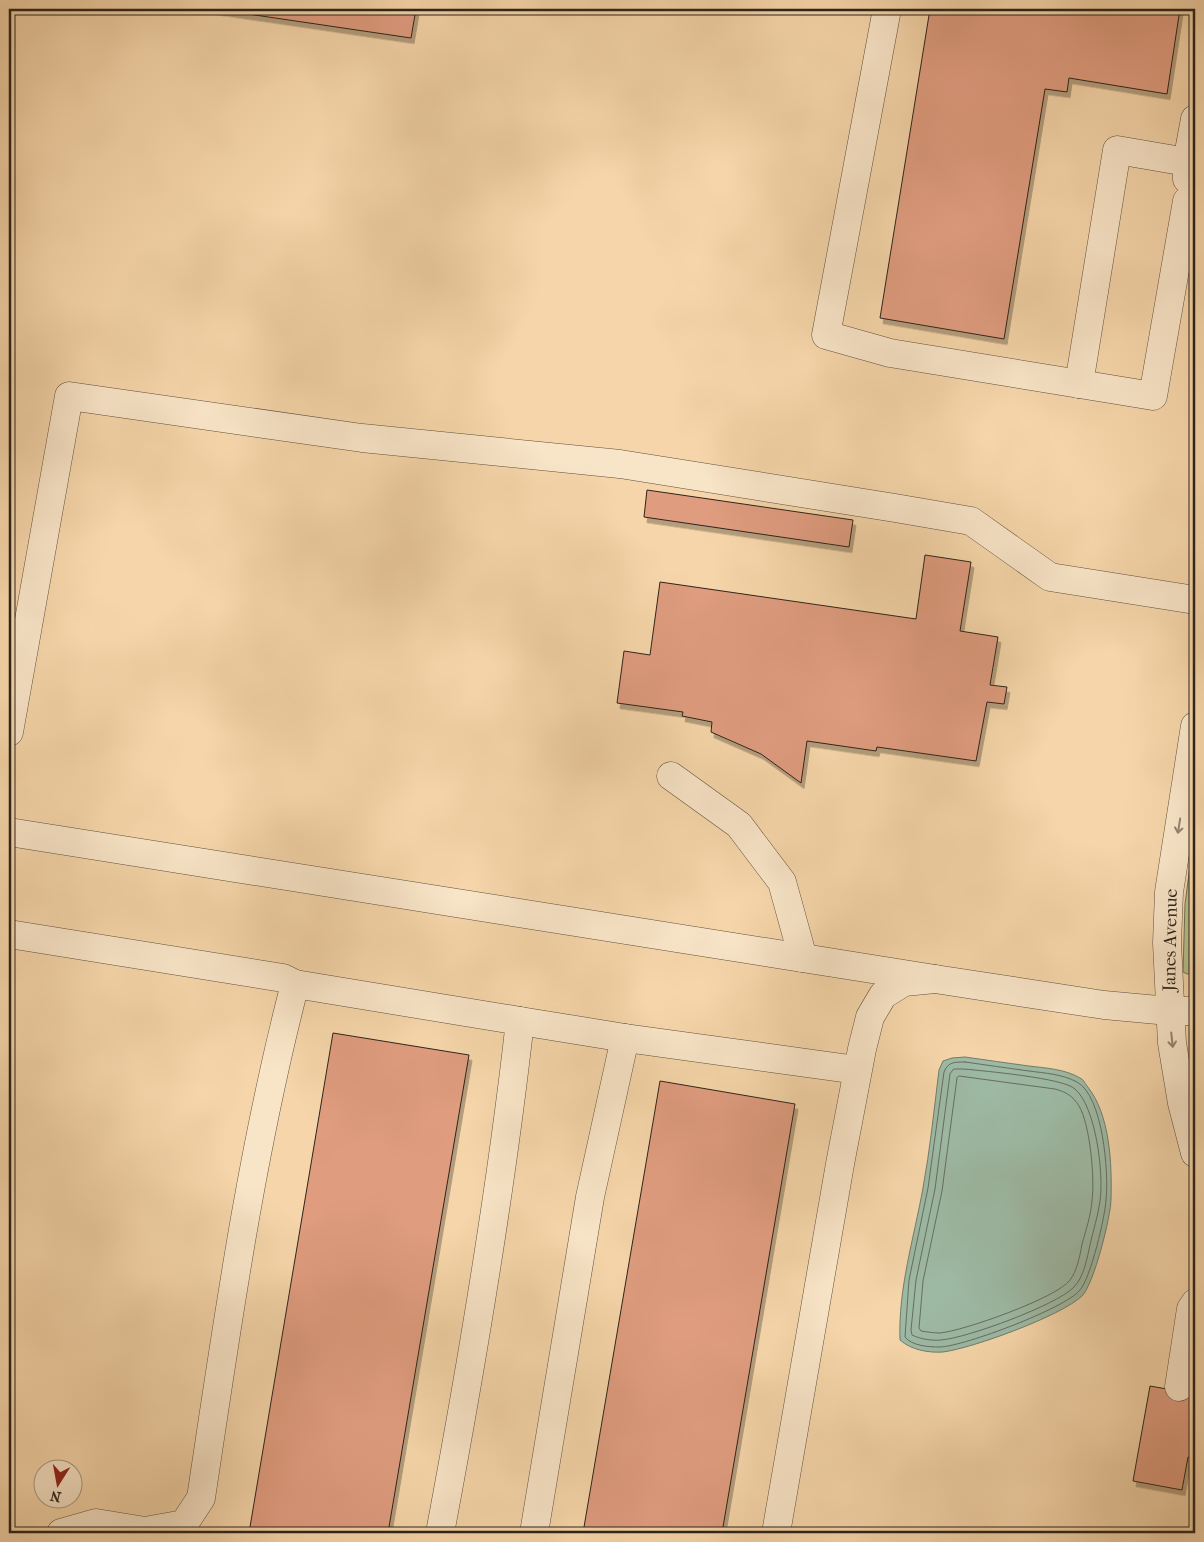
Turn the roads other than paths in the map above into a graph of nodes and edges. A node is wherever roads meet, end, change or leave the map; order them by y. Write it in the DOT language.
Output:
graph roads {
  1 [pos="886,9"];
  2 [pos="1195,119"];
  3 [pos="1186,162"];
  4 [pos="1191,202"];
  5 [pos="1079,384"];
  6 [pos="1195,600"];
  7 [pos="10,718"];
  8 [pos="1195,726"];
  9 [pos="671,776"];
  10 [pos="9,832"];
  11 [pos="9,934"];
  12 [pos="803,958"];
  13 [pos="935,979"];
  14 [pos="295,984"];
  15 [pos="1182,1011"];
  16 [pos="520,1021"];
  17 [pos="624,1038"];
  18 [pos="857,1070"];
  19 [pos="1195,1153"];
  20 [pos="1195,1303"];
  21 [pos="1179,1387"];
  22 [pos="61,1533"];
  23 [pos="440,1533"];
  24 [pos="534,1533"];
  25 [pos="776,1533"];
  1 -- 5 [label="street"];
  2 -- 3 [label="street"];
  3 -- 4 [label="street"];
  3 -- 5 [label="street"];
  4 -- 5 [label="street"];
  6 -- 7 [label="street"];
  8 -- 15 [label="street, Janes Avenue, one-way"];
  9 -- 12 [label="street"];
  10 -- 12 [label="street"];
  11 -- 14 [label="street"];
  12 -- 13 [label="street"];
  13 -- 15 [label="street"];
  13 -- 18 [label="street"];
  14 -- 16 [label="street"];
  14 -- 22 [label="street"];
  15 -- 19 [label="street, Janes Avenue, one-way"];
  16 -- 17 [label="street"];
  16 -- 23 [label="street"];
  17 -- 18 [label="street"];
  17 -- 24 [label="street"];
  18 -- 25 [label="street"];
  20 -- 21 [label="street"];
}
